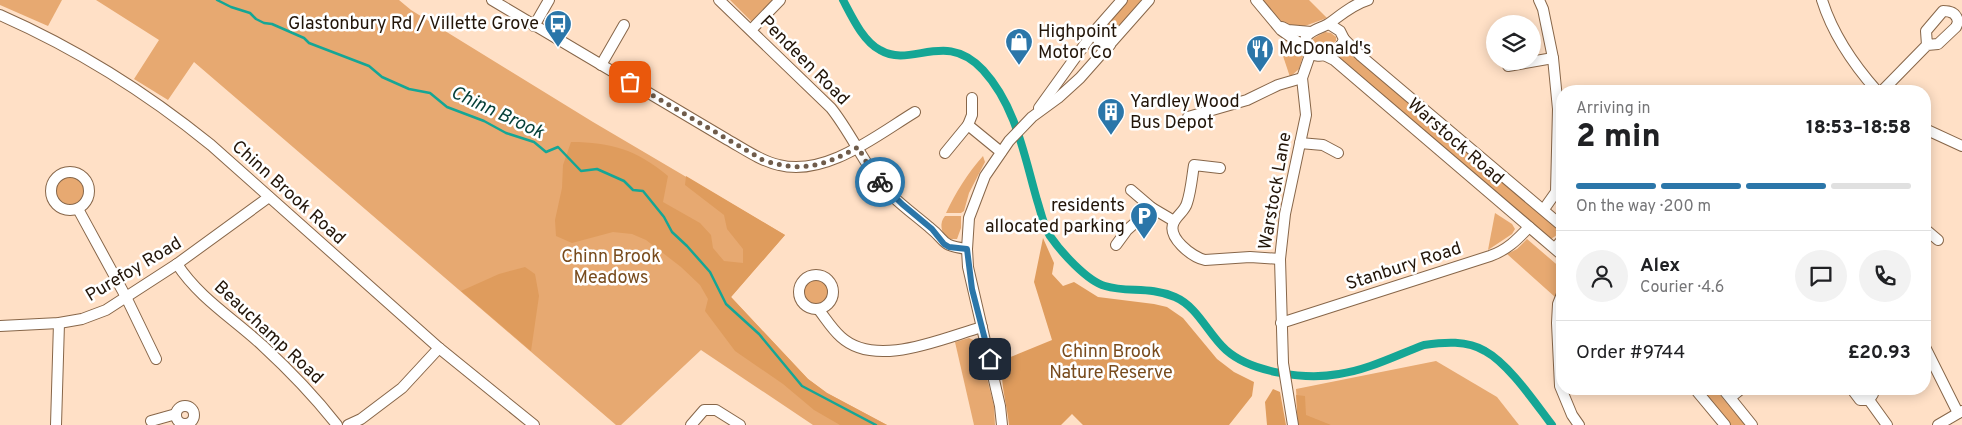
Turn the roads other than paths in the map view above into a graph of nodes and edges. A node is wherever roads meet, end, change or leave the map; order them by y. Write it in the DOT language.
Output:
graph roads {
  1 [pos="492,0"];
  2 [pos="549,0"];
  3 [pos="719,0"];
  4 [pos="780,0"];
  5 [pos="1122,0"];
  6 [pos="1150,0"];
  7 [pos="1256,0"];
  8 [pos="1368,0"];
  9 [pos="1539,0"];
  10 [pos="1822,0"];
  11 [pos="1344,13"];
  12 [pos="0,15"];
  13 [pos="1274,22"];
  14 [pos="1329,24"];
  15 [pos="624,25"];
  16 [pos="534,26"];
  17 [pos="751,30"];
  18 [pos="1093,32"];
  19 [pos="1311,32"];
  20 [pos="1342,35"];
  21 [pos="1110,45"];
  22 [pos="1927,45"];
  23 [pos="1307,51"];
  24 [pos="1326,56"];
  25 [pos="1553,58"];
  26 [pos="1541,60"];
  27 [pos="601,65"];
  28 [pos="1068,67"];
  29 [pos="1080,78"];
  30 [pos="1302,78"];
  31 [pos="1872,85"];
  32 [pos="1888,85"];
  33 [pos="1556,89"];
  34 [pos="972,98"];
  35 [pos="916,112"];
  36 [pos="1034,115"];
  37 [pos="1188,117"];
  38 [pos="968,125"];
  39 [pos="1931,132"];
  40 [pos="1300,143"];
  41 [pos="1962,146"];
  42 [pos="858,147"];
  43 [pos="1001,152"];
  44 [pos="945,153"];
  45 [pos="1338,154"];
  46 [pos="1220,168"];
  47 [pos="1131,190"];
  48 [pos="269,197"];
  49 [pos="1556,197"];
  50 [pos="1152,208"];
  51 [pos="78,209"];
  52 [pos="1544,209"];
  53 [pos="1556,220"];
  54 [pos="1174,221"];
  55 [pos="1529,227"];
  56 [pos="1116,245"];
  57 [pos="1556,245"];
  58 [pos="967,249"];
  59 [pos="1280,259"];
  60 [pos="177,264"];
  61 [pos="126,297"];
  62 [pos="819,310"];
  63 [pos="59,323"];
  64 [pos="1281,323"];
  65 [pos="0,326"];
  66 [pos="982,327"];
  67 [pos="439,348"];
  68 [pos="156,359"];
  69 [pos="1931,359"];
  70 [pos="1564,395"];
  71 [pos="1700,395"];
  72 [pos="1733,395"];
  73 [pos="1856,395"];
  74 [pos="1872,395"];
  75 [pos="1731,397"];
  76 [pos="1869,400"];
  77 [pos="1960,412"];
  78 [pos="176,414"];
  79 [pos="151,421"];
  80 [pos="190,424"];
  81 [pos="56,425"];
  82 [pos="337,425"];
  83 [pos="350,425"];
  84 [pos="534,425"];
  85 [pos="691,425"];
  86 [pos="740,425"];
  87 [pos="1002,425"];
  88 [pos="1294,425"];
  89 [pos="1579,425"];
  90 [pos="1725,425"];
  91 [pos="1752,425"];
  92 [pos="1887,425"];
  93 [pos="1938,425"];
  1 -- 16 [label="street"];
  2 -- 16 [label="street"];
  3 -- 17 [label="street, Pendeen Road"];
  4 -- 17 [label="street"];
  5 -- 18 [label="street"];
  6 -- 21 [label="street"];
  7 -- 13 [label="street"];
  8 -- 11 [label="street"];
  9 -- 25 [label="street"];
  10 -- 31 [label="street"];
  11 -- 14 [label="street"];
  11 -- 20 [label="street"];
  12 -- 48 [label="street, Chinn Brook Road"];
  13 -- 19 [label="street"];
  13 -- 23 [label="street"];
  14 -- 19 [label="street"];
  14 -- 20 [label="street"];
  15 -- 27 [label="street"];
  16 -- 27 [label="street"];
  17 -- 42 [label="street, Pendeen Road"];
  18 -- 21 [label="street"];
  18 -- 28 [label="street"];
  19 -- 23 [label="street"];
  20 -- 24 [label="street"];
  20 -- 52 [label="street, Warstock Road"];
  21 -- 29 [label="street"];
  22 -- 32 [label="street"];
  23 -- 24 [label="street"];
  23 -- 30 [label="street, Warstock Lane"];
  24 -- 55 [label="street, Warstock Road"];
  25 -- 26 [label="street"];
  25 -- 33 [label="street"];
  27 -- 42 [label="street"];
  28 -- 29 [label="street"];
  28 -- 36 [label="street"];
  29 -- 36 [label="street"];
  30 -- 37 [label="street"];
  30 -- 40 [label="street, Warstock Lane"];
  34 -- 38 [label="street"];
  35 -- 42 [label="street"];
  36 -- 43 [label="street"];
  38 -- 43 [label="street"];
  38 -- 44 [label="street"];
  39 -- 41 [label="street"];
  40 -- 45 [label="street"];
  40 -- 59 [label="street, Warstock Lane"];
  42 -- 58 [label="street, Pendeen Road"];
  43 -- 58 [label="street"];
  46 -- 54 [label="street"];
  47 -- 50 [label="street"];
  48 -- 60 [label="street, Purefoy Road"];
  48 -- 67 [label="street, Chinn Brook Road"];
  49 -- 52 [label="street"];
  50 -- 54 [label="street"];
  50 -- 56 [label="street"];
  51 -- 61 [label="street"];
  52 -- 53 [label="street, Warstock Road"];
  54 -- 59 [label="street"];
  55 -- 57 [label="street, Warstock Road"];
  55 -- 64 [label="street, Stanbury Road"];
  58 -- 66 [label="street"];
  59 -- 64 [label="street, Warstock Lane"];
  60 -- 61 [label="street, Purefoy Road"];
  60 -- 82 [label="street, Beauchamp Road"];
  61 -- 63 [label="street, Purefoy Road"];
  61 -- 68 [label="street"];
  62 -- 66 [label="street"];
  63 -- 65 [label="street, Purefoy Road"];
  63 -- 81 [label="street"];
  64 -- 88 [label="street, Warstock Lane"];
  66 -- 87 [label="street"];
  67 -- 83 [label="street"];
  67 -- 84 [label="street, Chinn Brook Road"];
  69 -- 77 [label="street"];
  70 -- 89 [label="street"];
  71 -- 90 [label="street"];
  72 -- 75 [label="street"];
  73 -- 76 [label="street"];
  74 -- 76 [label="street"];
  75 -- 91 [label="street"];
  76 -- 92 [label="street"];
  77 -- 93 [label="street"];
  78 -- 79 [label="street"];
  78 -- 80 [label="street"];
  78 -- 80 [label="street"];
  85 -- 86 [label="street"];
}
